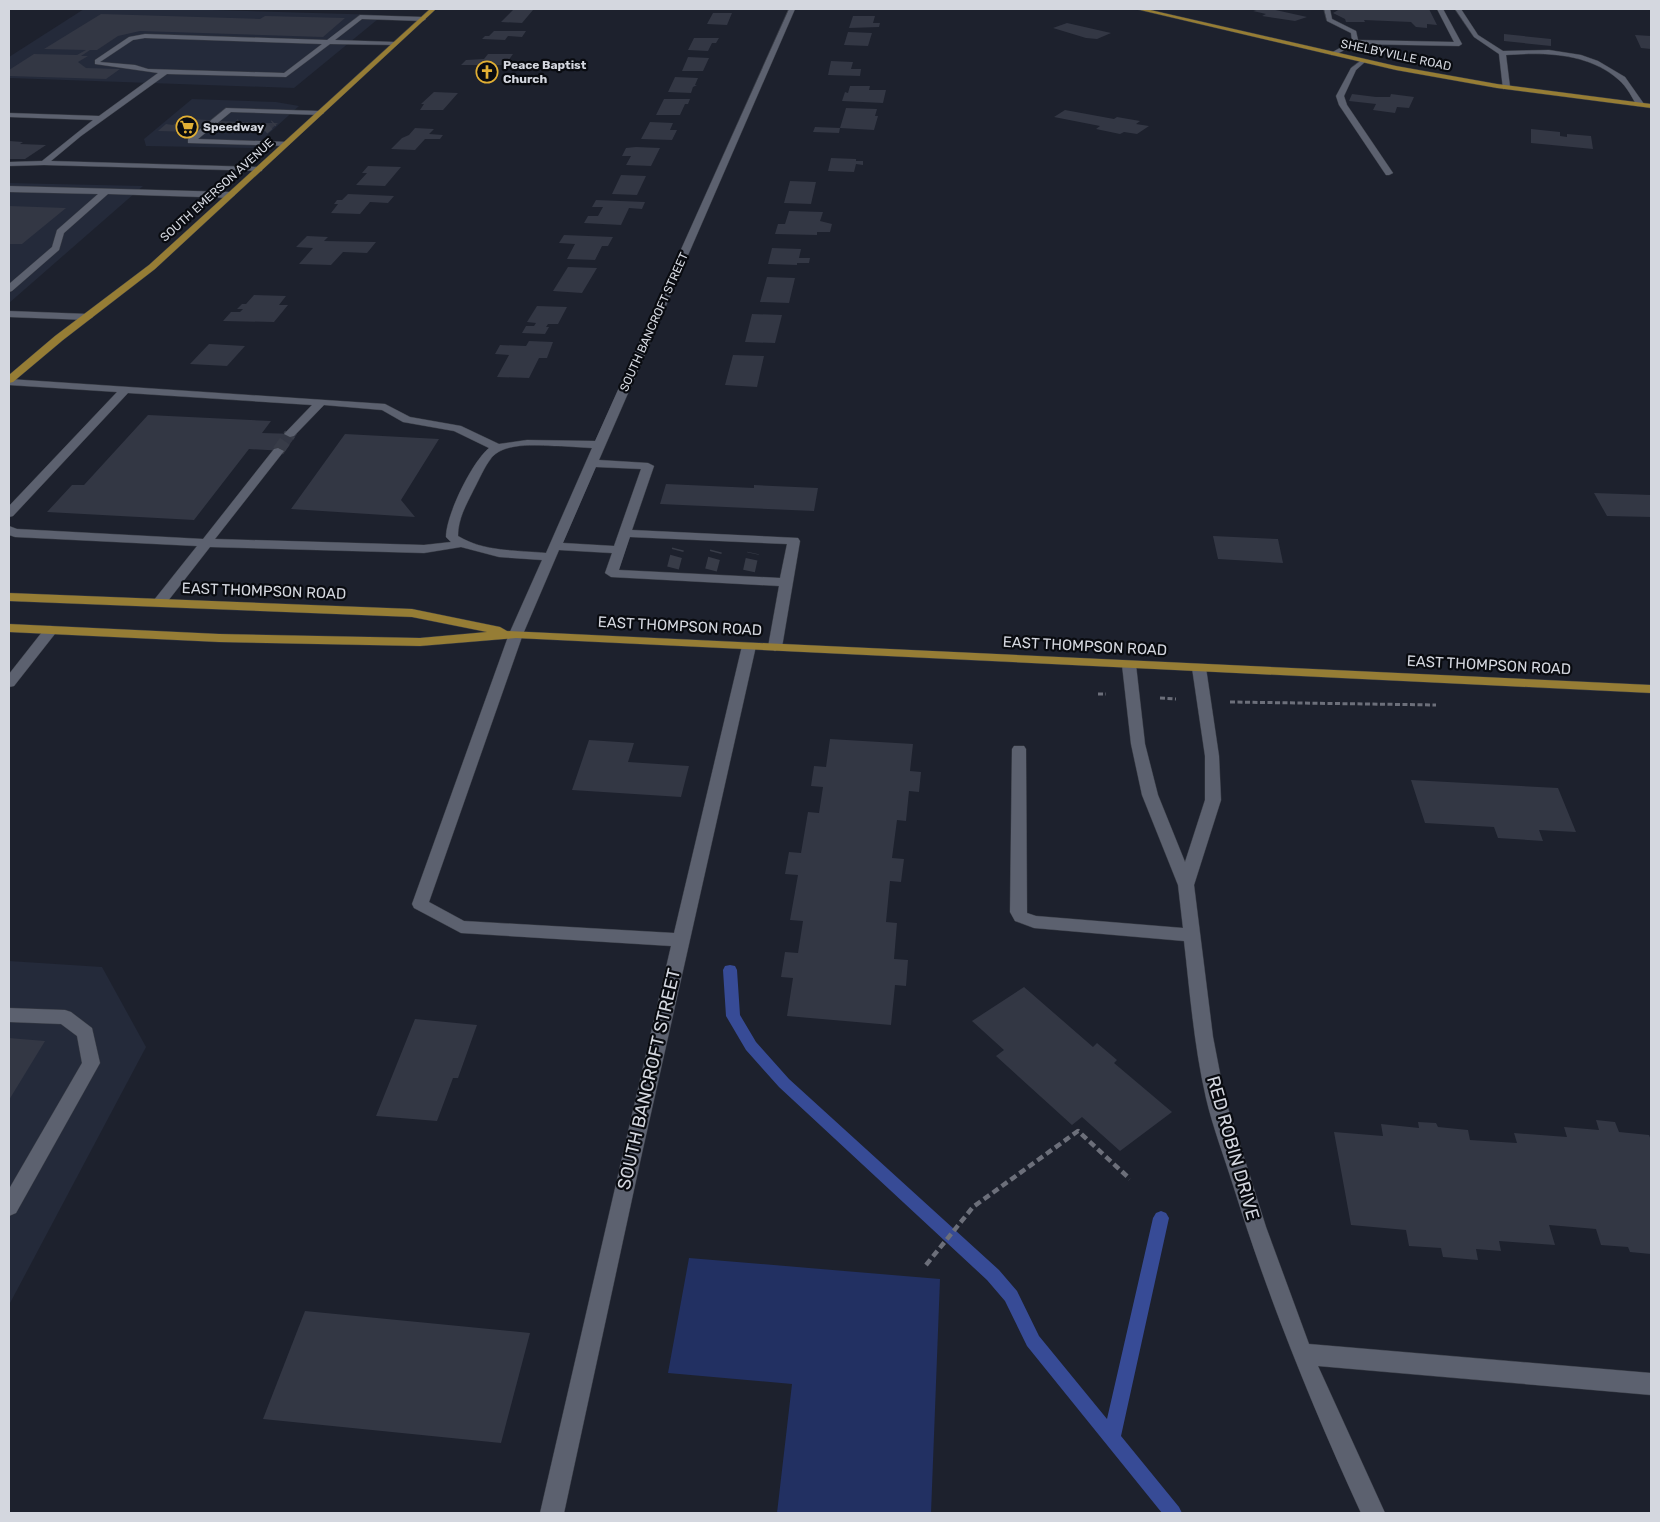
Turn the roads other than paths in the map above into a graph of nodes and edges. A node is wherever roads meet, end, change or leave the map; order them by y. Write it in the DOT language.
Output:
graph roads {
  1 [pos="434,9"];
  2 [pos="792,9"];
  3 [pos="1140,9"];
  4 [pos="1327,9"];
  5 [pos="1440,9"];
  6 [pos="1458,9"];
  7 [pos="423,19"];
  8 [pos="328,41"];
  9 [pos="1355,42"];
  10 [pos="395,44"];
  11 [pos="1502,53"];
  12 [pos="1333,54"];
  13 [pos="1363,61"];
  14 [pos="166,71"];
  15 [pos="207,73"];
  16 [pos="286,75"];
  17 [pos="226,82"];
  18 [pos="276,84"];
  19 [pos="1506,87"];
  20 [pos="1640,104"];
  21 [pos="1651,106"];
  22 [pos="253,111"];
  23 [pos="273,111"];
  24 [pos="287,112"];
  25 [pos="320,113"];
  26 [pos="9,115"];
  27 [pos="101,118"];
  28 [pos="240,122"];
  29 [pos="260,123"];
  30 [pos="274,123"];
  31 [pos="223,136"];
  32 [pos="245,137"];
  33 [pos="258,137"];
  34 [pos="216,142"];
  35 [pos="238,143"];
  36 [pos="251,143"];
  37 [pos="286,144"];
  38 [pos="44,163"];
  39 [pos="9,164"];
  40 [pos="259,169"];
  41 [pos="1389,173"];
  42 [pos="9,190"];
  43 [pos="105,192"];
  44 [pos="231,195"];
  45 [pos="9,289"];
  46 [pos="9,314"];
  47 [pos="88,317"];
  48 [pos="9,381"];
  49 [pos="126,390"];
  50 [pos="321,402"];
  51 [pos="290,434"];
  52 [pos="600,445"];
  53 [pos="498,448"];
  54 [pos="278,451"];
  55 [pos="592,463"];
  56 [pos="9,513"];
  57 [pos="9,530"];
  58 [pos="625,533"];
  59 [pos="682,536"];
  60 [pos="719,538"];
  61 [pos="756,539"];
  62 [pos="208,543"];
  63 [pos="460,544"];
  64 [pos="678,549"];
  65 [pos="619,550"];
  66 [pos="716,551"];
  67 [pos="553,552"];
  68 [pos="753,553"];
  69 [pos="786,582"];
  70 [pos="9,596"];
  71 [pos="159,603"];
  72 [pos="9,628"];
  73 [pos="51,630"];
  74 [pos="516,634"];
  75 [pos="749,646"];
  76 [pos="774,647"];
  77 [pos="1129,665"];
  78 [pos="1199,668"];
  79 [pos="9,683"];
  80 [pos="1651,689"];
  81 [pos="1019,749"];
  82 [pos="1186,885"];
  83 [pos="1192,936"];
  84 [pos="681,940"];
  85 [pos="9,1015"];
  86 [pos="9,1207"];
  87 [pos="1302,1354"];
  88 [pos="1651,1384"];
  89 [pos="552,1513"];
  90 [pos="1373,1513"];
  1 -- 7 [label="main road, SOUTH EMERSON AVENUE"];
  2 -- 52 [label="street, SOUTH BANCROFT STREET"];
  3 -- 12 [label="main road, SHELBYVILLE ROAD"];
  4 -- 9 [label="street"];
  5 -- 9 [label="street"];
  6 -- 11 [label="street"];
  7 -- 8 [label="street"];
  7 -- 10 [label="main road, SOUTH EMERSON AVENUE"];
  8 -- 10 [label="street"];
  8 -- 14 [label="street"];
  8 -- 16 [label="street"];
  9 -- 12 [label="street"];
  10 -- 25 [label="main road, SOUTH EMERSON AVENUE"];
  11 -- 19 [label="street"];
  11 -- 20 [label="street"];
  12 -- 13 [label="main road, SHELBYVILLE ROAD"];
  13 -- 19 [label="main road, SHELBYVILLE ROAD"];
  13 -- 41 [label="street"];
  14 -- 15 [label="street"];
  14 -- 27 [label="street"];
  15 -- 16 [label="street"];
  15 -- 17 [label="street"];
  16 -- 18 [label="street"];
  19 -- 20 [label="main road, SHELBYVILLE ROAD"];
  20 -- 21 [label="main road, SHELBYVILLE ROAD"];
  22 -- 23 [label="street"];
  22 -- 28 [label="street"];
  22 -- 34 [label="street"];
  23 -- 24 [label="street"];
  23 -- 29 [label="street"];
  24 -- 25 [label="street"];
  24 -- 30 [label="street"];
  25 -- 37 [label="main road, SOUTH EMERSON AVENUE"];
  26 -- 27 [label="street"];
  27 -- 38 [label="street"];
  31 -- 34 [label="street"];
  32 -- 35 [label="street"];
  33 -- 36 [label="street"];
  34 -- 35 [label="street"];
  35 -- 36 [label="street"];
  36 -- 37 [label="street"];
  37 -- 40 [label="main road, SOUTH EMERSON AVENUE"];
  38 -- 39 [label="street"];
  38 -- 40 [label="street"];
  40 -- 44 [label="main road, SOUTH EMERSON AVENUE"];
  42 -- 43 [label="street"];
  43 -- 44 [label="street"];
  43 -- 45 [label="street"];
  44 -- 47 [label="main road, SOUTH EMERSON AVENUE"];
  46 -- 47 [label="street"];
  47 -- 48 [label="main road, SOUTH EMERSON AVENUE"];
  48 -- 49 [label="street"];
  49 -- 50 [label="street"];
  49 -- 56 [label="street"];
  50 -- 51 [label="street"];
  50 -- 53 [label="street"];
  52 -- 53 [label="street"];
  52 -- 55 [label="street, SOUTH BANCROFT STREET"];
  53 -- 63 [label="street"];
  54 -- 62 [label="street"];
  55 -- 58 [label="street"];
  55 -- 67 [label="street, SOUTH BANCROFT STREET"];
  57 -- 62 [label="street"];
  58 -- 59 [label="street"];
  58 -- 65 [label="street"];
  59 -- 60 [label="street"];
  59 -- 64 [label="street"];
  60 -- 61 [label="street"];
  60 -- 66 [label="street"];
  61 -- 68 [label="street"];
  61 -- 69 [label="street"];
  62 -- 63 [label="street"];
  62 -- 71 [label="street"];
  63 -- 67 [label="street"];
  65 -- 67 [label="street"];
  65 -- 69 [label="street"];
  67 -- 74 [label="street, SOUTH BANCROFT STREET"];
  69 -- 76 [label="street"];
  70 -- 71 [label="main road, EAST THOMPSON ROAD"];
  71 -- 74 [label="main road, EAST THOMPSON ROAD"];
  72 -- 73 [label="main road, EAST THOMPSON ROAD"];
  73 -- 74 [label="main road, EAST THOMPSON ROAD"];
  73 -- 79 [label="street"];
  74 -- 75 [label="main road, EAST THOMPSON ROAD"];
  74 -- 84 [label="street, SOUTH BANCROFT STREET"];
  75 -- 76 [label="main road, EAST THOMPSON ROAD"];
  75 -- 84 [label="street, SOUTH BANCROFT STREET"];
  76 -- 77 [label="main road, EAST THOMPSON ROAD"];
  77 -- 78 [label="main road, EAST THOMPSON ROAD"];
  77 -- 82 [label="street, RED ROBIN DRIVE"];
  78 -- 80 [label="main road, EAST THOMPSON ROAD"];
  78 -- 82 [label="street, RED ROBIN DRIVE"];
  81 -- 83 [label="street"];
  82 -- 83 [label="street, RED ROBIN DRIVE"];
  83 -- 87 [label="street, RED ROBIN DRIVE"];
  84 -- 89 [label="street, SOUTH BANCROFT STREET"];
  85 -- 86 [label="street"];
  87 -- 88 [label="street"];
  87 -- 90 [label="street, RED ROBIN DRIVE"];
}
